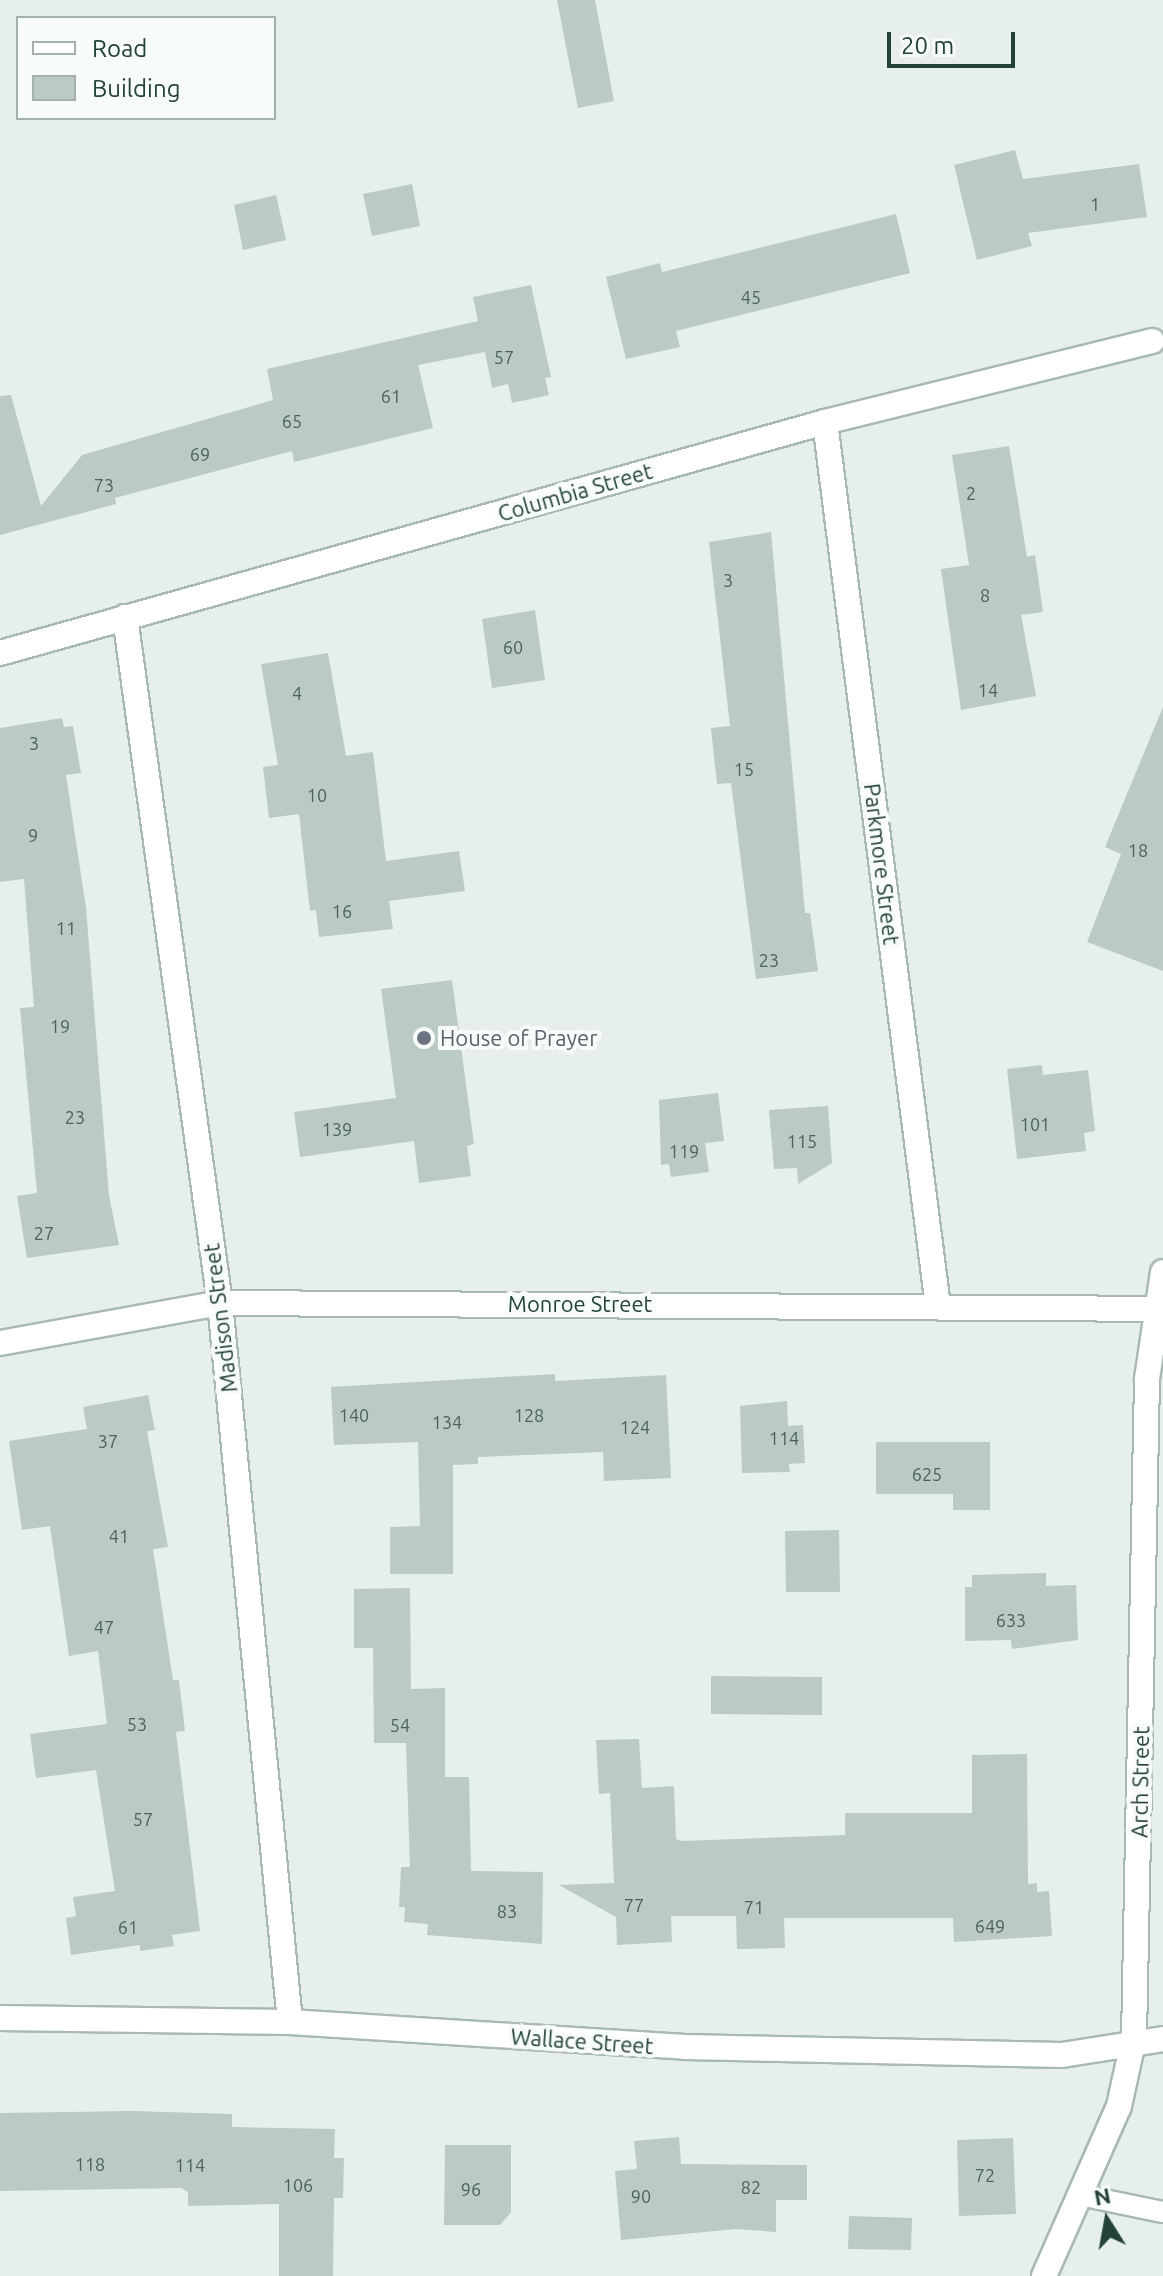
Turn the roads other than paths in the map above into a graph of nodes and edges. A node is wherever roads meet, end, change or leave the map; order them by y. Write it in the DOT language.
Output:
graph roads {
  1 [pos="1152,341"];
  2 [pos="825,422"];
  3 [pos="125,617"];
  4 [pos="0,653"];
  5 [pos="1163,1272"];
  6 [pos="220,1303"];
  7 [pos="938,1306"];
  8 [pos="1159,1310"];
  9 [pos="0,1343"];
  10 [pos="0,2018"];
  11 [pos="290,2022"];
  12 [pos="1163,2039"];
  13 [pos="1133,2046"];
  14 [pos="1080,2195"];
  15 [pos="1163,2212"];
  16 [pos="1044,2276"];
  1 -- 2 [label="street, Columbia Street"];
  2 -- 3 [label="street, Columbia Street"];
  2 -- 7 [label="street, Parkmore Street"];
  3 -- 4 [label="street, Columbia Street"];
  3 -- 6 [label="street, Madison Street"];
  5 -- 8 [label="street, Arch Street"];
  6 -- 7 [label="street, Monroe Street"];
  6 -- 9 [label="street, Monroe Street"];
  6 -- 11 [label="street, Madison Street"];
  7 -- 8 [label="street, Monroe Street"];
  8 -- 13 [label="street, Arch Street"];
  10 -- 11 [label="street, Wallace Street"];
  11 -- 13 [label="street, Wallace Street"];
  12 -- 13 [label="street, Wallace Street"];
  13 -- 14 [label="street, Arch Street"];
  14 -- 15 [label="lane"];
  14 -- 16 [label="street, Arch Street"];
}
